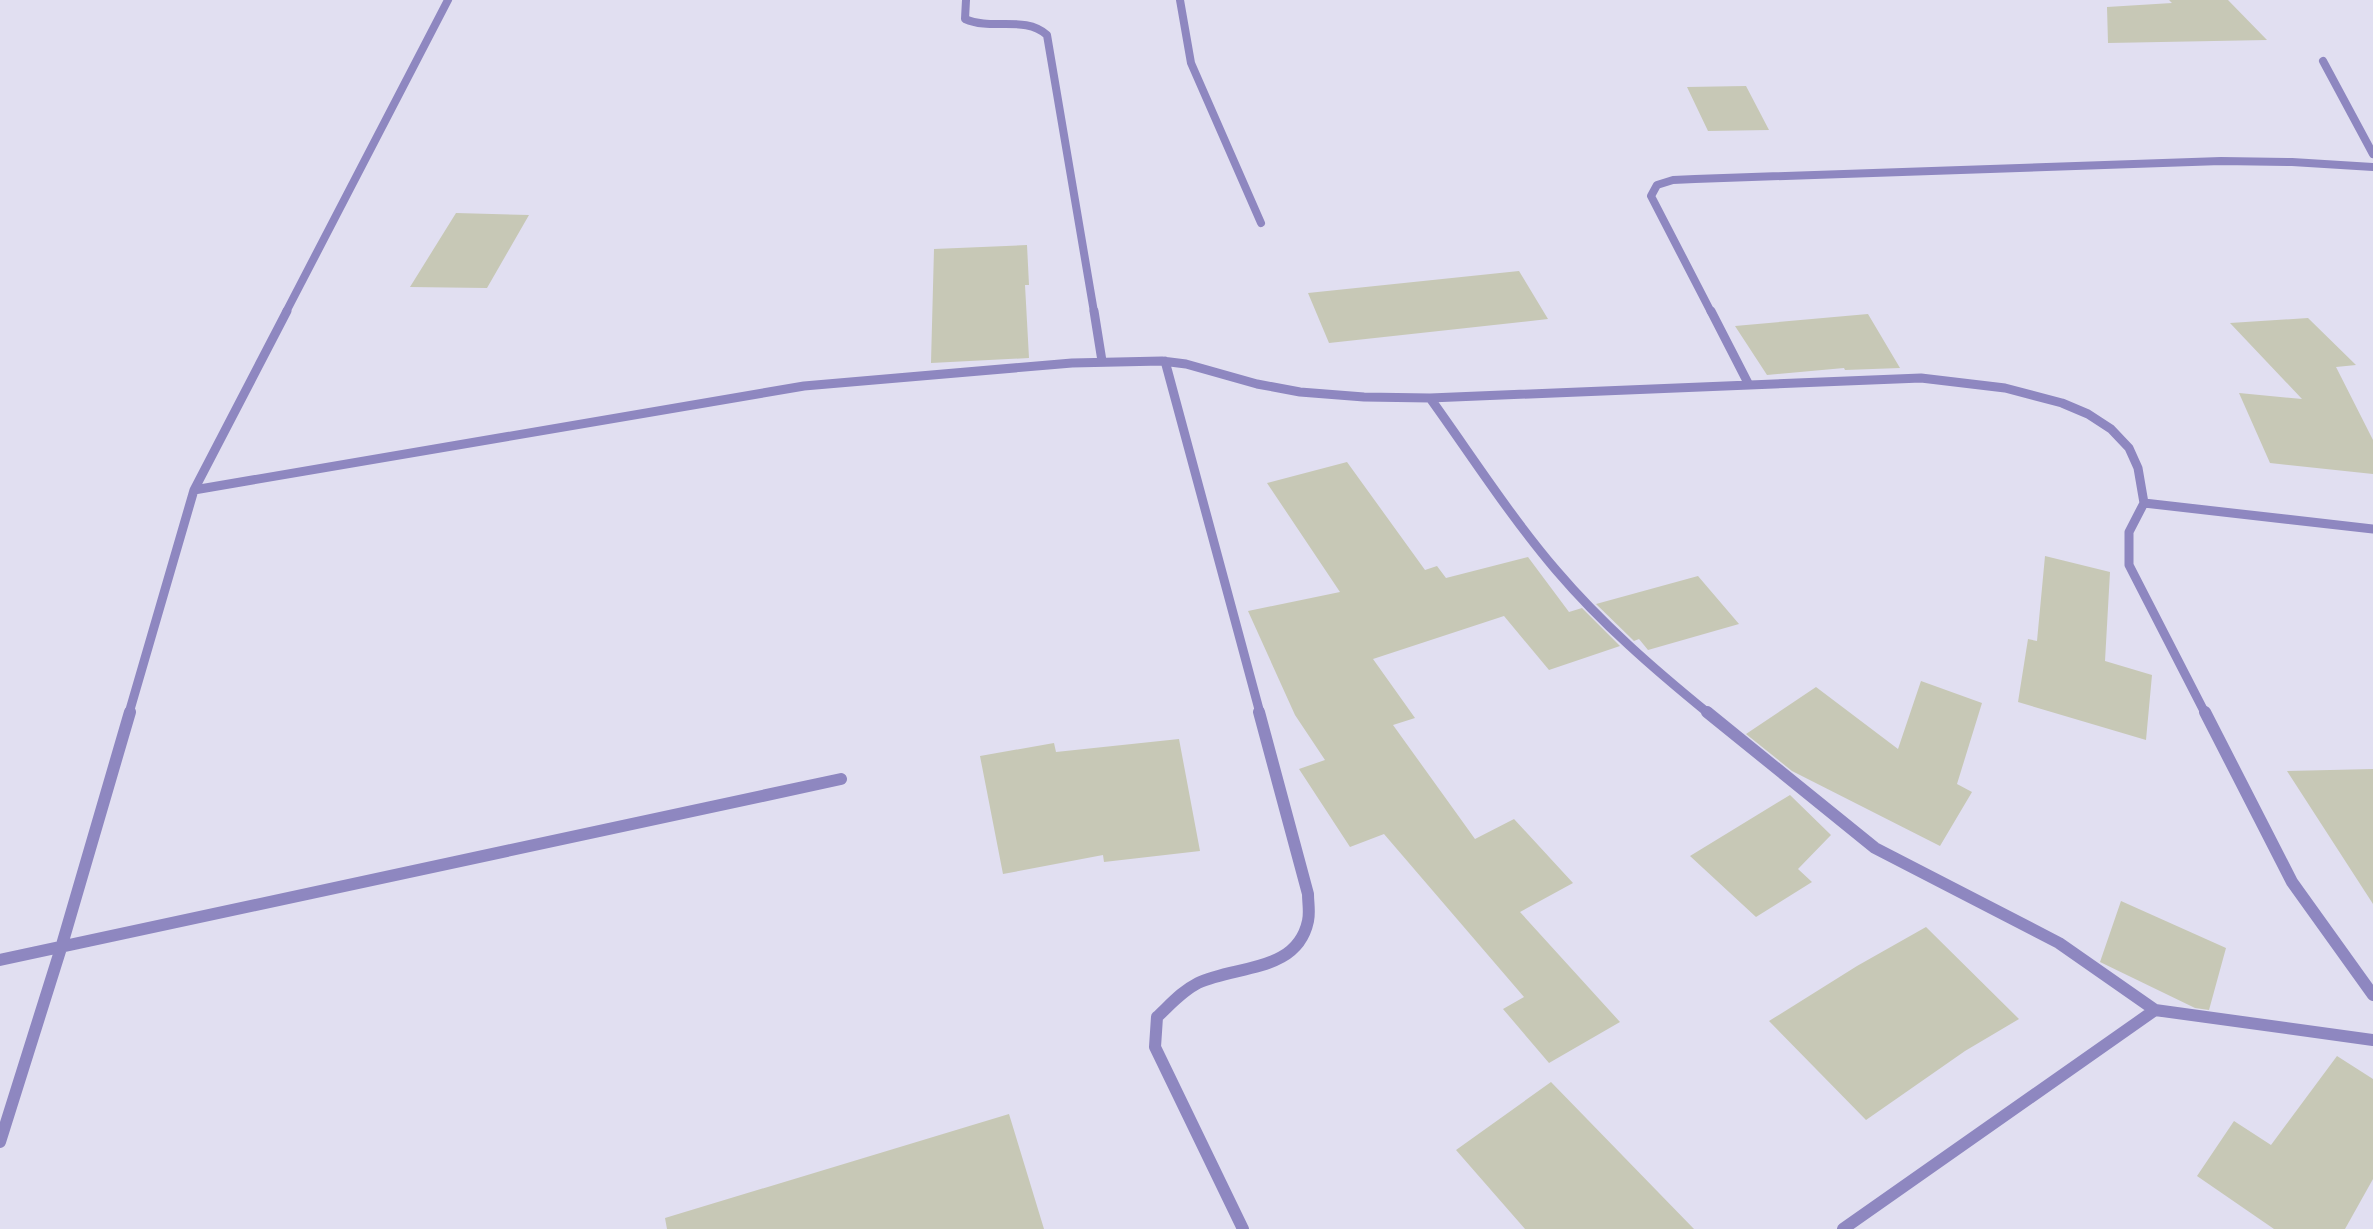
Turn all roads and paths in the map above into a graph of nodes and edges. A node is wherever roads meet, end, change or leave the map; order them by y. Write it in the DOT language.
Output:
graph roads {
  1 [pos="448,0"];
  2 [pos="966,0"];
  3 [pos="1180,0"];
  4 [pos="2323,61"];
  5 [pos="2373,154"];
  6 [pos="2373,167"];
  7 [pos="1261,224"];
  8 [pos="1102,360"];
  9 [pos="1165,361"];
  10 [pos="1749,385"];
  11 [pos="1430,398"];
  12 [pos="194,490"];
  13 [pos="2144,503"];
  14 [pos="2373,529"];
  15 [pos="841,779"];
  16 [pos="62,948"];
  17 [pos="0,960"];
  18 [pos="2373,994"];
  19 [pos="2155,1010"];
  20 [pos="2373,1040"];
  21 [pos="0,1142"];
  22 [pos="1243,1229"];
  23 [pos="1842,1229"];
  1 -- 12 [label="street"];
  2 -- 8 [label="street"];
  3 -- 7 [label="street"];
  4 -- 5 [label="street"];
  6 -- 10 [label="street"];
  8 -- 9 [label="street"];
  8 -- 12 [label="street"];
  9 -- 11 [label="street"];
  9 -- 22 [label="street"];
  10 -- 11 [label="street"];
  10 -- 13 [label="street"];
  11 -- 19 [label="street"];
  12 -- 16 [label="street"];
  13 -- 14 [label="street"];
  13 -- 18 [label="street"];
  15 -- 16 [label="street"];
  16 -- 17 [label="street"];
  16 -- 21 [label="street"];
  19 -- 20 [label="street"];
  19 -- 23 [label="street"];
}
